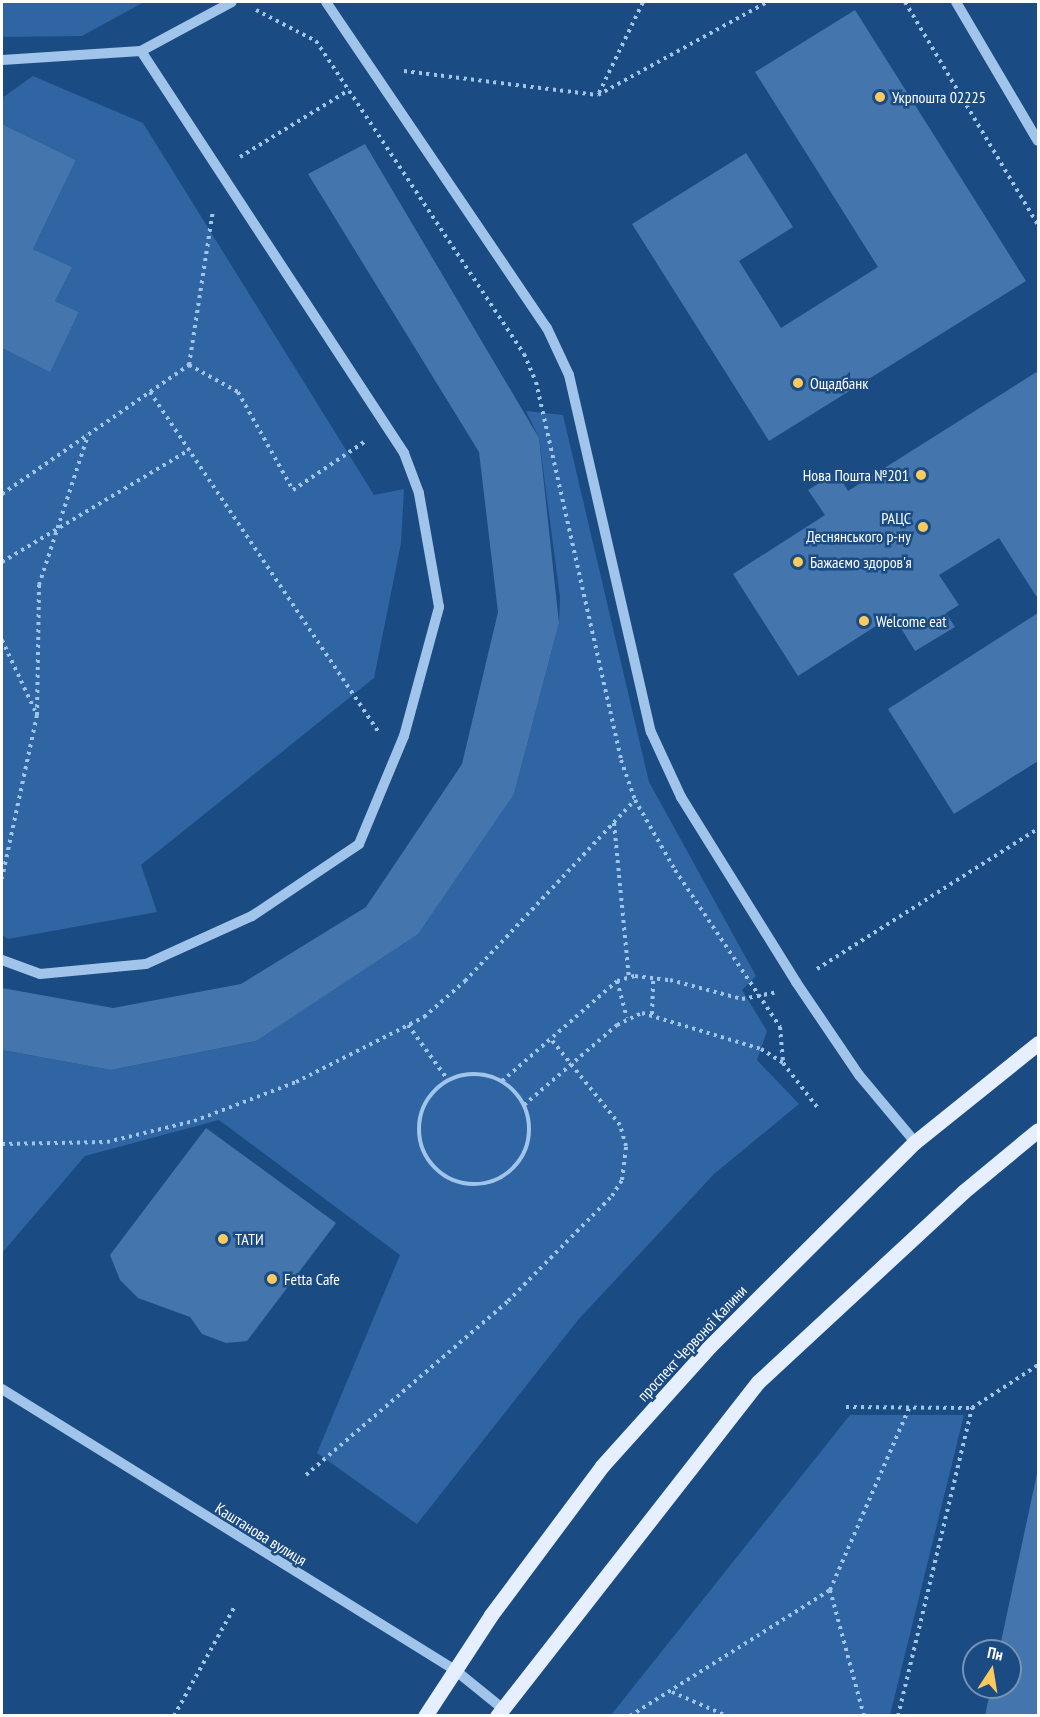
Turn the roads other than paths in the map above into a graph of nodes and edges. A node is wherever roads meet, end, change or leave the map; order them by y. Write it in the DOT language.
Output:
graph roads {
  1 [pos="232,2"];
  2 [pos="326,2"];
  3 [pos="956,2"];
  4 [pos="141,51"];
  5 [pos="2,60"];
  6 [pos="1038,141"];
  7 [pos="2,960"];
  8 [pos="1038,1043"];
  9 [pos="1038,1130"];
  10 [pos="915,1142"];
  11 [pos="2,1389"];
  12 [pos="455,1670"];
  13 [pos="500,1712"];
  14 [pos="425,1716"];
  1 -- 4 [label="street"];
  2 -- 10 [label="street"];
  3 -- 6 [label="street"];
  4 -- 5 [label="street"];
  4 -- 7 [label="street"];
  8 -- 10 [label="main road, проспект Червоної Калини"];
  9 -- 13 [label="main road"];
  10 -- 12 [label="main road, проспект Червоної Калини"];
  11 -- 12 [label="street, Каштанова вулиця"];
  12 -- 13 [label="street, Каштанова вулиця"];
  12 -- 14 [label="main road, проспект Червоної Калини"];
}
